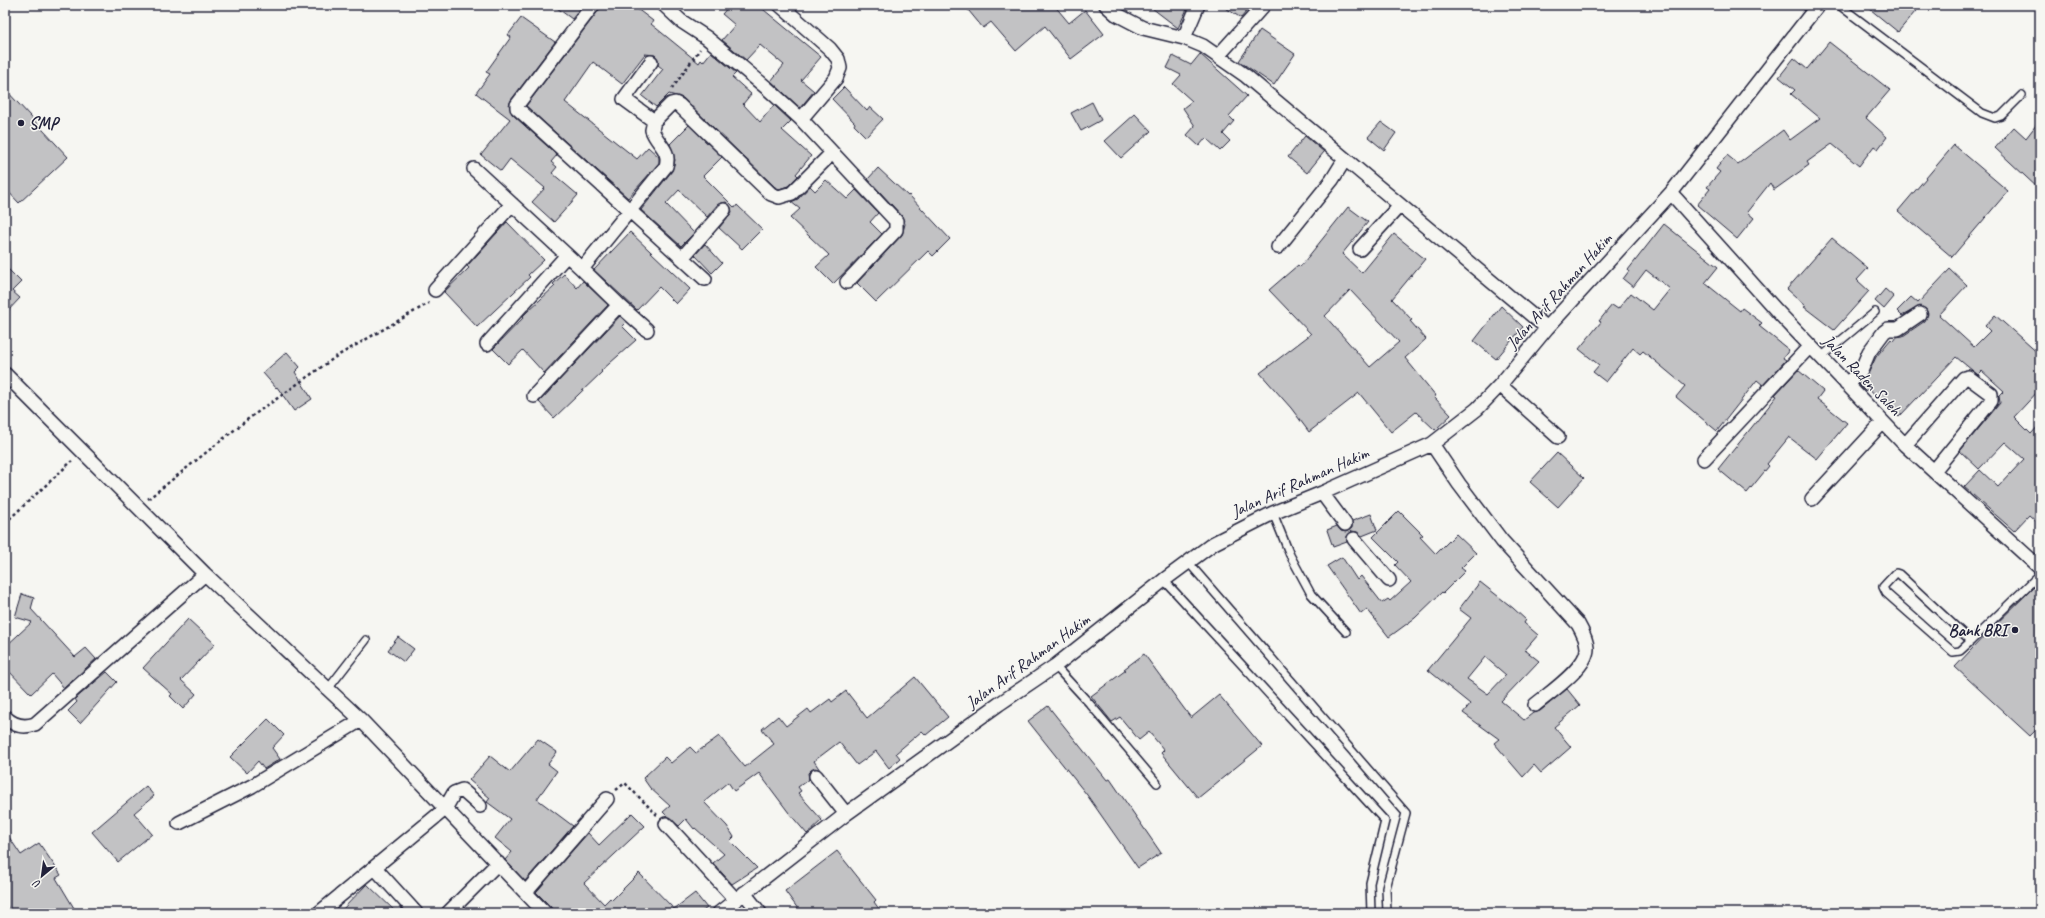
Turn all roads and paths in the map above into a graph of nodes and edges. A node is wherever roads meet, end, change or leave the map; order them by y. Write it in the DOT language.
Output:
graph roads {
  1 [pos="593,5"];
  2 [pos="664,5"];
  3 [pos="780,5"];
  4 [pos="1106,5"];
  5 [pos="1198,5"];
  6 [pos="1264,5"];
  7 [pos="1818,5"];
  8 [pos="1839,5"];
  9 [pos="707,38"];
  10 [pos="1184,38"];
  11 [pos="1218,56"];
  12 [pos="651,62"];
  13 [pos="2022,95"];
  14 [pos="663,110"];
  15 [pos="801,119"];
  16 [pos="654,121"];
  17 [pos="832,153"];
  18 [pos="1345,158"];
  19 [pos="474,169"];
  20 [pos="1671,193"];
  21 [pos="512,204"];
  22 [pos="1400,205"];
  23 [pos="630,210"];
  24 [pos="724,210"];
  25 [pos="1278,247"];
  26 [pos="1360,249"];
  27 [pos="567,255"];
  28 [pos="682,258"];
  29 [pos="582,269"];
  30 [pos="705,279"];
  31 [pos="847,282"];
  32 [pos="433,296"];
  33 [pos="619,305"];
  34 [pos="1875,312"];
  35 [pos="1920,314"];
  36 [pos="1547,328"];
  37 [pos="647,330"];
  38 [pos="487,344"];
  39 [pos="1810,346"];
  40 [pos="1821,357"];
  41 [pos="5,374"];
  42 [pos="1846,384"];
  43 [pos="1500,385"];
  44 [pos="534,396"];
  45 [pos="1883,422"];
  46 [pos="1558,437"];
  47 [pos="1432,444"];
  48 [pos="1905,445"];
  49 [pos="83,452"];
  50 [pos="1704,459"];
  51 [pos="1934,471"];
  52 [pos="1322,494"];
  53 [pos="1812,499"];
  54 [pos="138,507"];
  55 [pos="1273,513"];
  56 [pos="5,523"];
  57 [pos="1345,524"];
  58 [pos="1354,539"];
  59 [pos="1188,562"];
  60 [pos="2040,568"];
  61 [pos="205,574"];
  62 [pos="2040,574"];
  63 [pos="1164,580"];
  64 [pos="1389,580"];
  65 [pos="1346,632"];
  66 [pos="366,640"];
  67 [pos="1971,641"];
  68 [pos="1055,666"];
  69 [pos="328,689"];
  70 [pos="1534,705"];
  71 [pos="5,717"];
  72 [pos="361,720"];
  73 [pos="816,776"];
  74 [pos="1157,783"];
  75 [pos="607,799"];
  76 [pos="480,806"];
  77 [pos="445,809"];
  78 [pos="846,814"];
  79 [pos="179,823"];
  80 [pos="666,824"];
  81 [pos="498,863"];
  82 [pos="375,868"];
  83 [pos="526,892"];
  84 [pos="739,896"];
  85 [pos="319,913"];
  86 [pos="416,913"];
  87 [pos="448,913"];
  88 [pos="546,913"];
  89 [pos="719,913"];
  90 [pos="760,913"];
  91 [pos="1371,913"];
  92 [pos="1387,913"];
  1 -- 23 [label="street"];
  2 -- 9 [label="street"];
  3 -- 15 [label="street"];
  4 -- 10 [label="street"];
  5 -- 10 [label="street"];
  6 -- 11 [label="street"];
  7 -- 20 [label="street, Jalan Arif Rahman Hakim"];
  8 -- 13 [label="lane"];
  9 -- 14 [label="path"];
  9 -- 15 [label="street"];
  10 -- 11 [label="street"];
  11 -- 18 [label="street"];
  12 -- 16 [label="street"];
  14 -- 16 [label="street"];
  14 -- 17 [label="street"];
  15 -- 17 [label="street"];
  16 -- 23 [label="street"];
  17 -- 31 [label="street"];
  18 -- 22 [label="street"];
  18 -- 25 [label="street"];
  19 -- 21 [label="street"];
  20 -- 36 [label="street, Jalan Arif Rahman Hakim"];
  20 -- 39 [label="street, Jalan Raden Saleh"];
  21 -- 27 [label="street"];
  21 -- 32 [label="street"];
  22 -- 26 [label="street"];
  22 -- 36 [label="street"];
  23 -- 28 [label="street"];
  23 -- 29 [label="street"];
  24 -- 28 [label="street"];
  27 -- 29 [label="street"];
  27 -- 38 [label="street"];
  28 -- 30 [label="street"];
  29 -- 33 [label="street"];
  32 -- 54 [label="path"];
  33 -- 37 [label="street"];
  33 -- 44 [label="street"];
  34 -- 40 [label="lane"];
  35 -- 42 [label="street"];
  36 -- 43 [label="street, Jalan Arif Rahman Hakim"];
  39 -- 40 [label="street, Jalan Raden Saleh"];
  39 -- 50 [label="street"];
  40 -- 42 [label="street, Jalan Raden Saleh"];
  41 -- 49 [label="street"];
  42 -- 45 [label="street, Jalan Raden Saleh"];
  43 -- 46 [label="street"];
  43 -- 47 [label="street, Jalan Arif Rahman Hakim"];
  45 -- 48 [label="street, Jalan Raden Saleh"];
  45 -- 53 [label="street"];
  47 -- 52 [label="street, Jalan Arif Rahman Hakim"];
  47 -- 70 [label="street"];
  48 -- 51 [label="street, Jalan Raden Saleh"];
  48 -- 51 [label="street"];
  49 -- 54 [label="street"];
  49 -- 56 [label="path"];
  51 -- 60 [label="street, Jalan Raden Saleh"];
  52 -- 55 [label="street, Jalan Arif Rahman Hakim"];
  52 -- 57 [label="street"];
  54 -- 61 [label="street"];
  55 -- 59 [label="street, Jalan Arif Rahman Hakim"];
  55 -- 65 [label="lane"];
  58 -- 64 [label="street"];
  59 -- 63 [label="street, Jalan Arif Rahman Hakim"];
  59 -- 92 [label="lane"];
  61 -- 69 [label="street"];
  61 -- 71 [label="street"];
  62 -- 67 [label="lane"];
  63 -- 68 [label="street, Jalan Arif Rahman Hakim"];
  63 -- 91 [label="lane"];
  66 -- 69 [label="lane"];
  67 -- 67 [label="lane"];
  68 -- 74 [label="lane"];
  68 -- 78 [label="street, Jalan Arif Rahman Hakim"];
  69 -- 72 [label="street"];
  72 -- 77 [label="street"];
  72 -- 79 [label="street"];
  73 -- 78 [label="street"];
  75 -- 80 [label="path"];
  75 -- 83 [label="street"];
  76 -- 77 [label="street"];
  77 -- 81 [label="street"];
  77 -- 82 [label="street"];
  78 -- 84 [label="street, Jalan Arif Rahman Hakim"];
  80 -- 84 [label="street"];
  81 -- 83 [label="street"];
  81 -- 87 [label="street"];
  82 -- 85 [label="street"];
  82 -- 86 [label="street"];
  83 -- 88 [label="street"];
  84 -- 89 [label="street, Jalan Arif Rahman Hakim"];
  84 -- 90 [label="street"];
}
